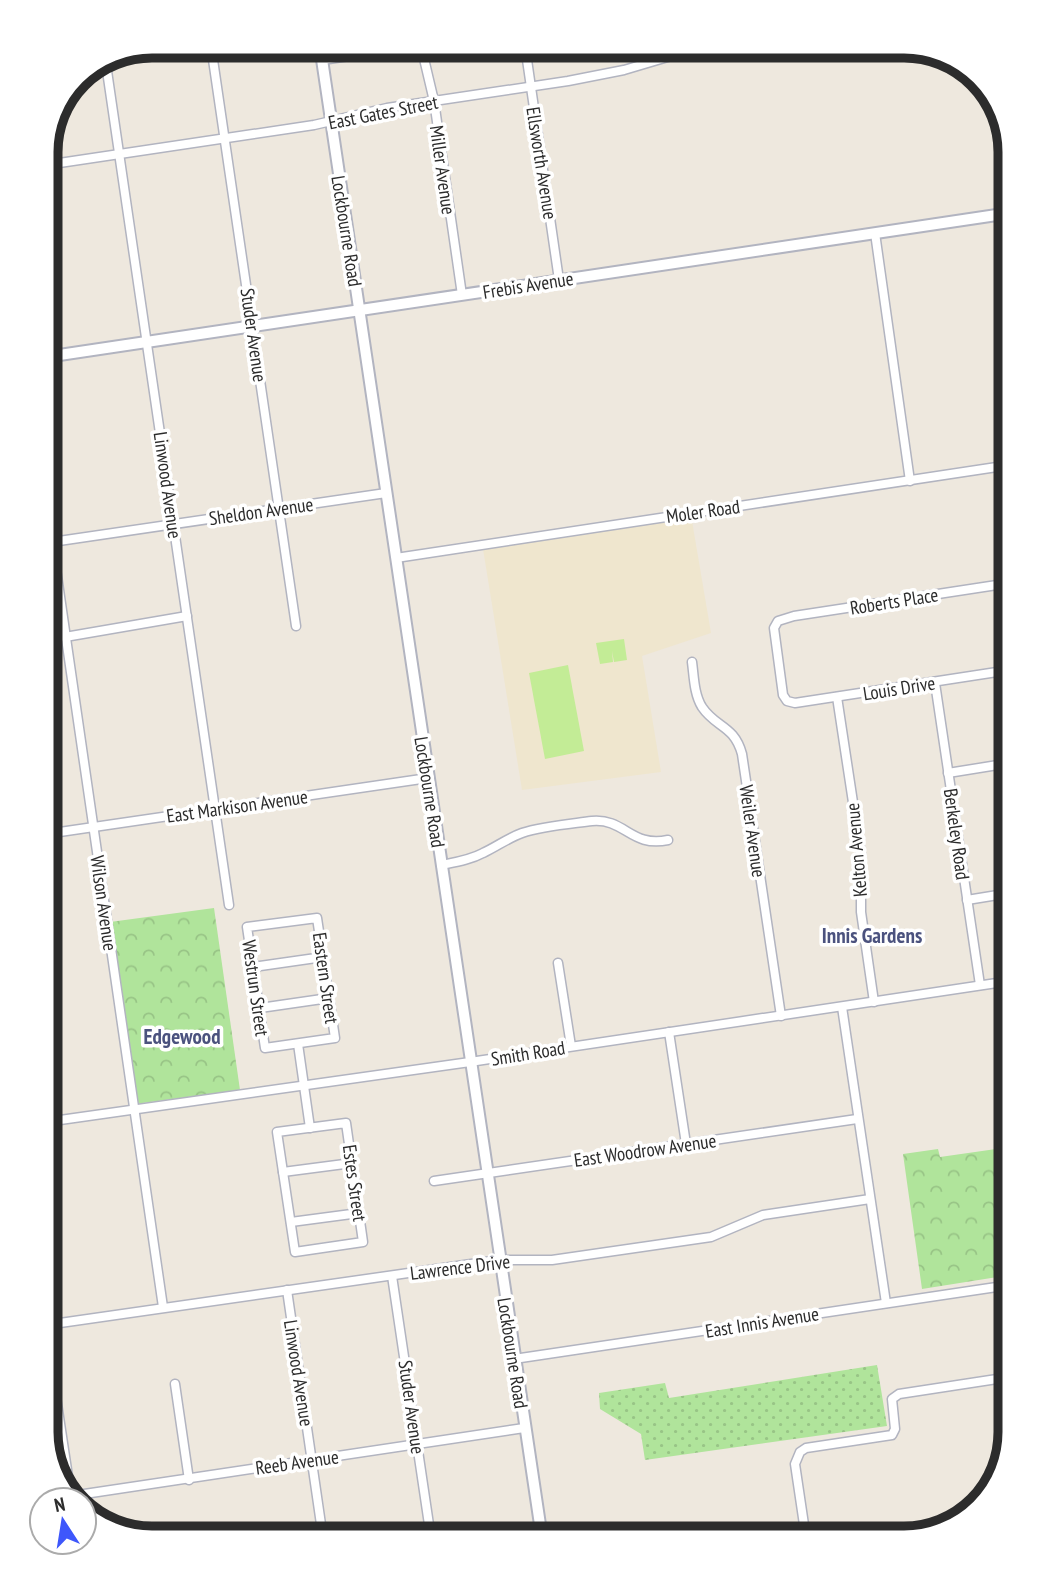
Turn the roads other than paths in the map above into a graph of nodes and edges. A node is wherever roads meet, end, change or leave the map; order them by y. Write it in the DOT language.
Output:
graph roads {
  1 [pos="213,58"];
  2 [pos="336,58"];
  3 [pos="421,58"];
  4 [pos="527,58"];
  5 [pos="666,58"];
  6 [pos="322,60"];
  7 [pos="107,70"];
  8 [pos="531,87"];
  9 [pos="433,101"];
  10 [pos="331,122"];
  11 [pos="225,138"];
  12 [pos="119,154"];
  13 [pos="58,163"];
  14 [pos="998,215"];
  15 [pos="874,233"];
  16 [pos="559,280"];
  17 [pos="461,295"];
  18 [pos="359,310"];
  19 [pos="253,326"];
  20 [pos="146,342"];
  21 [pos="58,355"];
  22 [pos="998,467"];
  23 [pos="910,481"];
  24 [pos="386,493"];
  25 [pos="280,509"];
  26 [pos="174,524"];
  27 [pos="58,541"];
  28 [pos="396,558"];
  29 [pos="998,585"];
  30 [pos="58,589"];
  31 [pos="187,616"];
  32 [pos="296,625"];
  33 [pos="64,636"];
  34 [pos="58,637"];
  35 [pos="692,662"];
  36 [pos="998,672"];
  37 [pos="935,683"];
  38 [pos="837,697"];
  39 [pos="787,701"];
  40 [pos="998,765"];
  41 [pos="948,773"];
  42 [pos="428,779"];
  43 [pos="216,809"];
  44 [pos="93,827"];
  45 [pos="58,832"];
  46 [pos="668,840"];
  47 [pos="442,865"];
  48 [pos="998,895"];
  49 [pos="967,900"];
  50 [pos="229,905"];
  51 [pos="247,927"];
  52 [pos="323,957"];
  53 [pos="558,962"];
  54 [pos="253,967"];
  55 [pos="998,983"];
  56 [pos="980,985"];
  57 [pos="329,998"];
  58 [pos="874,1002"];
  59 [pos="842,1007"];
  60 [pos="260,1008"];
  61 [pos="780,1016"];
  62 [pos="670,1032"];
  63 [pos="298,1044"];
  64 [pos="571,1046"];
  65 [pos="470,1062"];
  66 [pos="304,1085"];
  67 [pos="135,1110"];
  68 [pos="857,1119"];
  69 [pos="58,1120"];
  70 [pos="310,1128"];
  71 [pos="686,1144"];
  72 [pos="352,1163"];
  73 [pos="283,1172"];
  74 [pos="486,1174"];
  75 [pos="434,1181"];
  76 [pos="870,1199"];
  77 [pos="359,1213"];
  78 [pos="291,1222"];
  79 [pos="499,1260"];
  80 [pos="392,1276"];
  81 [pos="998,1287"];
  82 [pos="287,1290"];
  83 [pos="886,1303"];
  84 [pos="163,1307"];
  85 [pos="58,1323"];
  86 [pos="514,1359"];
  87 [pos="998,1379"];
  88 [pos="175,1384"];
  89 [pos="58,1410"];
  90 [pos="524,1428"];
  91 [pos="418,1445"];
  92 [pos="312,1460"];
  93 [pos="68,1474"];
  94 [pos="189,1480"];
  95 [pos="98,1492"];
  96 [pos="321,1526"];
  97 [pos="429,1526"];
  98 [pos="540,1526"];
  99 [pos="804,1526"];
  1 -- 11 [label="street, Studer Avenue"];
  2 -- 6 [label="street"];
  3 -- 9 [label="street, Miller Avenue"];
  4 -- 8 [label="street, Ellsworth Avenue"];
  5 -- 8 [label="street, East Gates Street"];
  6 -- 10 [label="main road, Lockbourne Road"];
  7 -- 12 [label="street, Linwood Avenue"];
  8 -- 9 [label="street, East Gates Street"];
  8 -- 16 [label="street, Ellsworth Avenue"];
  9 -- 10 [label="street, East Gates Street"];
  9 -- 17 [label="street, Miller Avenue"];
  10 -- 11 [label="street, East Gates Street"];
  10 -- 18 [label="main road, Lockbourne Road"];
  11 -- 12 [label="street, East Gates Street"];
  11 -- 19 [label="street, Studer Avenue"];
  12 -- 13 [label="street, East Gates Street"];
  12 -- 20 [label="street, Linwood Avenue"];
  14 -- 15 [label="main road, Frebis Avenue"];
  15 -- 16 [label="main road, Frebis Avenue"];
  15 -- 23 [label="street"];
  16 -- 17 [label="main road, Frebis Avenue"];
  17 -- 18 [label="main road, Frebis Avenue"];
  18 -- 19 [label="main road, Frebis Avenue"];
  18 -- 24 [label="main road, Lockbourne Road"];
  19 -- 20 [label="main road, Frebis Avenue"];
  19 -- 25 [label="street, Studer Avenue"];
  20 -- 21 [label="main road, Frebis Avenue"];
  20 -- 26 [label="street, Linwood Avenue"];
  22 -- 23 [label="street, Moler Road"];
  23 -- 28 [label="street, Moler Road"];
  24 -- 25 [label="street, Sheldon Avenue"];
  24 -- 28 [label="main road, Lockbourne Road"];
  25 -- 26 [label="street, Sheldon Avenue"];
  25 -- 32 [label="street, Studer Avenue"];
  26 -- 27 [label="street, Sheldon Avenue"];
  26 -- 31 [label="street, Linwood Avenue"];
  28 -- 42 [label="main road, Lockbourne Road"];
  29 -- 39 [label="street, Roberts Place"];
  30 -- 33 [label="street, Wilson Avenue"];
  31 -- 33 [label="street"];
  31 -- 43 [label="street, Linwood Avenue"];
  33 -- 34 [label="street"];
  33 -- 44 [label="street, Wilson Avenue"];
  35 -- 61 [label="street, Weiler Avenue"];
  36 -- 37 [label="street, Louis Drive"];
  37 -- 38 [label="street, Louis Drive"];
  37 -- 41 [label="street, Berkeley Road"];
  38 -- 39 [label="street, Louis Drive"];
  38 -- 58 [label="street, Kelton Avenue"];
  40 -- 41 [label="street"];
  41 -- 49 [label="street, Berkeley Road"];
  42 -- 43 [label="street, East Markison Avenue"];
  42 -- 47 [label="main road, Lockbourne Road"];
  43 -- 44 [label="street, East Markison Avenue"];
  43 -- 50 [label="street, Linwood Avenue"];
  44 -- 45 [label="street, East Markison Avenue"];
  44 -- 67 [label="street, Wilson Avenue"];
  46 -- 47 [label="street"];
  47 -- 65 [label="main road, Lockbourne Road"];
  48 -- 49 [label="street"];
  49 -- 56 [label="street, Berkeley Road"];
  51 -- 52 [label="street, Eastern Street"];
  51 -- 54 [label="street, Westrun Street"];
  52 -- 54 [label="street"];
  52 -- 57 [label="street, Eastern Street"];
  53 -- 64 [label="street"];
  54 -- 60 [label="street, Westrun Street"];
  55 -- 56 [label="street, Smith Road"];
  56 -- 58 [label="street, Smith Road"];
  57 -- 60 [label="street"];
  57 -- 63 [label="street, Eastern Street"];
  58 -- 59 [label="street, Smith Road"];
  59 -- 61 [label="street, Smith Road"];
  59 -- 68 [label="street"];
  60 -- 63 [label="street, Westrun Street"];
  61 -- 62 [label="street, Smith Road"];
  62 -- 64 [label="street, Smith Road"];
  62 -- 71 [label="street"];
  63 -- 66 [label="street"];
  64 -- 65 [label="street, Smith Road"];
  65 -- 66 [label="street, Smith Road"];
  65 -- 74 [label="main road, Lockbourne Road"];
  66 -- 67 [label="street, Smith Road"];
  66 -- 70 [label="street"];
  67 -- 69 [label="street, Smith Road"];
  67 -- 84 [label="street, Wilson Avenue"];
  68 -- 71 [label="street, East Woodrow Avenue"];
  68 -- 76 [label="street"];
  70 -- 72 [label="street, Estes Street"];
  70 -- 73 [label="street"];
  71 -- 74 [label="street, East Woodrow Avenue"];
  72 -- 73 [label="street"];
  72 -- 77 [label="street, Estes Street"];
  73 -- 78 [label="street"];
  74 -- 75 [label="street, East Woodrow Avenue"];
  74 -- 79 [label="main road, Lockbourne Road"];
  76 -- 79 [label="street, Lawrence Drive"];
  76 -- 83 [label="street"];
  77 -- 78 [label="street"];
  77 -- 78 [label="street, Estes Street"];
  79 -- 80 [label="street, Lawrence Drive"];
  79 -- 86 [label="main road, Lockbourne Road"];
  80 -- 82 [label="street, Lawrence Drive"];
  80 -- 91 [label="street, Studer Avenue"];
  81 -- 83 [label="street, East Innis Avenue"];
  82 -- 84 [label="street, Lawrence Drive"];
  82 -- 92 [label="street, Linwood Avenue"];
  83 -- 86 [label="street, East Innis Avenue"];
  84 -- 85 [label="street, Lawrence Drive"];
  86 -- 90 [label="main road, Lockbourne Road"];
  87 -- 99 [label="street"];
  88 -- 94 [label="street"];
  89 -- 93 [label="street"];
  90 -- 91 [label="street, Reeb Avenue"];
  90 -- 98 [label="main road, Lockbourne Road"];
  91 -- 92 [label="street, Reeb Avenue"];
  91 -- 97 [label="street, Studer Avenue"];
  92 -- 94 [label="street, Reeb Avenue"];
  92 -- 96 [label="street, Linwood Avenue"];
  94 -- 95 [label="street, Reeb Avenue"];
}
